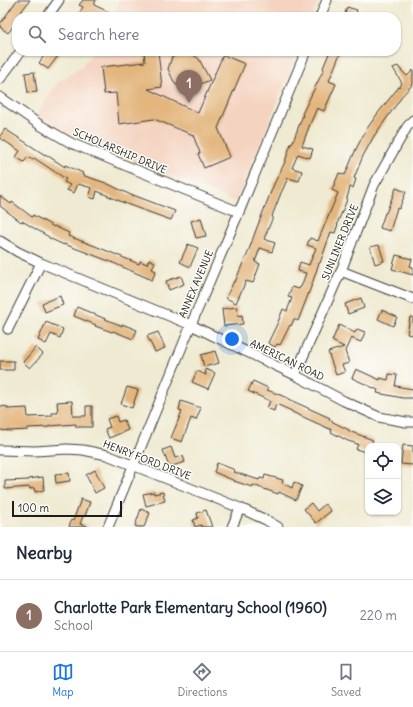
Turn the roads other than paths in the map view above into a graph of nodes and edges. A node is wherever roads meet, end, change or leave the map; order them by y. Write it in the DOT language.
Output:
graph roads {
  1 [pos="59,0"];
  2 [pos="327,0"];
  3 [pos="51,12"];
  4 [pos="322,12"];
  5 [pos="17,56"];
  6 [pos="304,56"];
  7 [pos="0,79"];
  8 [pos="0,97"];
  9 [pos="411,126"];
  10 [pos="239,212"];
  11 [pos="0,241"];
  12 [pos="41,263"];
  13 [pos="341,271"];
  14 [pos="413,299"];
  15 [pos="191,325"];
  16 [pos="8,329"];
  17 [pos="295,375"];
  18 [pos="413,422"];
  19 [pos="0,450"];
  20 [pos="134,466"];
  21 [pos="240,508"];
  22 [pos="108,527"];
  23 [pos="232,527"];
  24 [pos="278,527"];
  1 -- 3 [label="street"];
  2 -- 4 [label="street"];
  5 -- 7 [label="street"];
  6 -- 10 [label="street, ANNEX AVENUE"];
  8 -- 10 [label="street, SCHOLARSHIP DRIVE"];
  9 -- 13 [label="street, SUNLINER DRIVE"];
  10 -- 15 [label="street, ANNEX AVENUE"];
  11 -- 12 [label="street, AMERICAN ROAD"];
  12 -- 15 [label="street, AMERICAN ROAD"];
  12 -- 16 [label="street"];
  13 -- 14 [label="street"];
  13 -- 17 [label="street, SUNLINER DRIVE"];
  15 -- 17 [label="street, AMERICAN ROAD"];
  15 -- 20 [label="street, ANNEX AVENUE"];
  17 -- 18 [label="street, AMERICAN ROAD"];
  19 -- 20 [label="street, HENRY FORD DRIVE"];
  20 -- 21 [label="street, HENRY FORD DRIVE"];
  20 -- 22 [label="street, ANNEX AVENUE"];
  21 -- 23 [label="street"];
  21 -- 24 [label="street, HENRY FORD DRIVE"];
}
